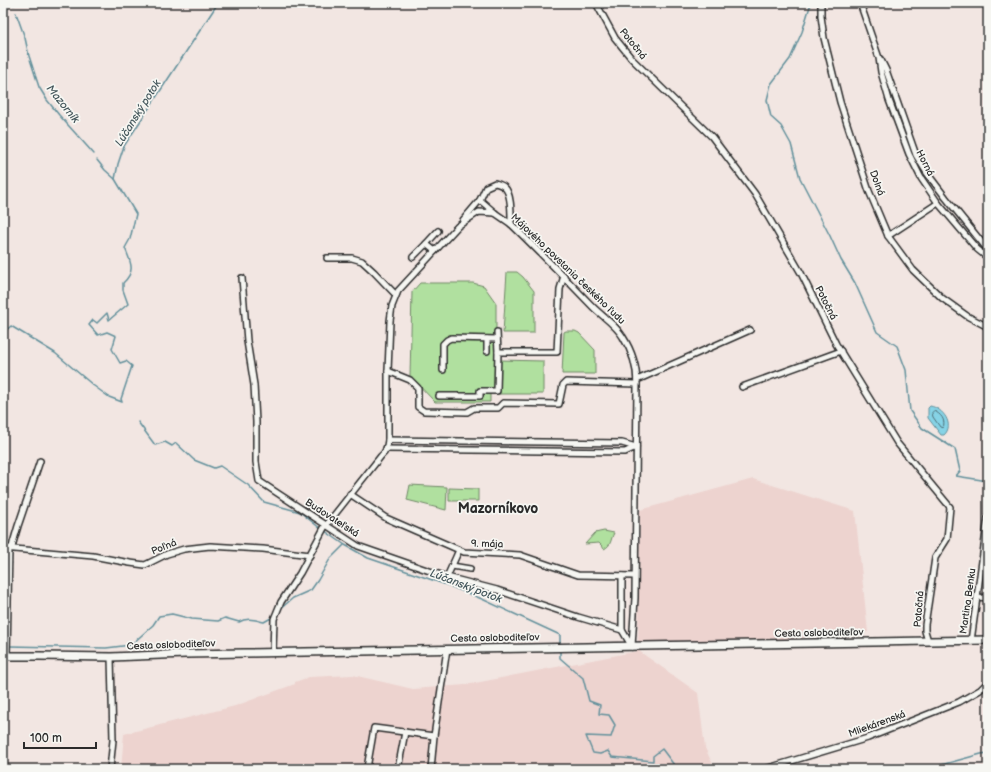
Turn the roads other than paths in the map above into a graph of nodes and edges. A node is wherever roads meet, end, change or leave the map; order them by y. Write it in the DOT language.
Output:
graph roads {
  1 [pos="596,3"];
  2 [pos="821,3"];
  3 [pos="860,3"];
  4 [pos="879,58"];
  5 [pos="480,200"];
  6 [pos="938,203"];
  7 [pos="495,213"];
  8 [pos="511,224"];
  9 [pos="458,226"];
  10 [pos="438,231"];
  11 [pos="888,236"];
  12 [pos="426,244"];
  13 [pos="988,250"];
  14 [pos="435,251"];
  15 [pos="413,257"];
  16 [pos="327,258"];
  17 [pos="988,258"];
  18 [pos="564,276"];
  19 [pos="242,278"];
  20 [pos="396,295"];
  21 [pos="988,327"];
  22 [pos="750,330"];
  23 [pos="497,332"];
  24 [pos="487,338"];
  25 [pos="497,339"];
  26 [pos="487,351"];
  27 [pos="841,351"];
  28 [pos="498,352"];
  29 [pos="443,370"];
  30 [pos="388,371"];
  31 [pos="637,382"];
  32 [pos="742,387"];
  33 [pos="439,396"];
  34 [pos="388,440"];
  35 [pos="636,447"];
  36 [pos="386,449"];
  37 [pos="40,461"];
  38 [pos="350,494"];
  39 [pos="988,516"];
  40 [pos="325,527"];
  41 [pos="3,548"];
  42 [pos="11,548"];
  43 [pos="459,550"];
  44 [pos="310,555"];
  45 [pos="452,566"];
  46 [pos="470,569"];
  47 [pos="622,576"];
  48 [pos="634,576"];
  49 [pos="447,577"];
  50 [pos="977,597"];
  51 [pos="988,598"];
  52 [pos="622,630"];
  53 [pos="988,640"];
  54 [pos="928,641"];
  55 [pos="971,641"];
  56 [pos="632,646"];
  57 [pos="447,649"];
  58 [pos="273,652"];
  59 [pos="5,656"];
  60 [pos="111,657"];
  61 [pos="988,682"];
  62 [pos="406,732"];
  63 [pos="434,736"];
  64 [pos="110,769"];
  65 [pos="368,769"];
  66 [pos="398,769"];
  67 [pos="431,769"];
  68 [pos="765,769"];
  1 -- 27 [label="street, Potočná"];
  2 -- 11 [label="street, Dolná"];
  3 -- 4 [label="street, Horná"];
  4 -- 6 [label="street, Horná"];
  4 -- 13 [label="street, Horná"];
  5 -- 7 [label="street, Májového povstania českého ľudu"];
  5 -- 8 [label="street"];
  5 -- 9 [label="street"];
  6 -- 11 [label="street"];
  6 -- 17 [label="street, Horná"];
  7 -- 8 [label="street, Májového povstania českého ľudu"];
  7 -- 9 [label="street"];
  8 -- 18 [label="street, Májového povstania českého ľudu"];
  9 -- 14 [label="street"];
  10 -- 12 [label="street"];
  11 -- 21 [label="street, Dolná"];
  12 -- 14 [label="street"];
  12 -- 15 [label="street"];
  14 -- 20 [label="street"];
  16 -- 20 [label="street"];
  18 -- 28 [label="street"];
  18 -- 31 [label="street, Májového povstania českého ľudu"];
  19 -- 40 [label="street, Budovateľská"];
  20 -- 30 [label="street"];
  22 -- 31 [label="street"];
  23 -- 25 [label="street"];
  24 -- 25 [label="street"];
  24 -- 26 [label="street"];
  24 -- 29 [label="street"];
  25 -- 28 [label="street"];
  27 -- 32 [label="street"];
  27 -- 54 [label="street, Potočná"];
  28 -- 33 [label="street"];
  30 -- 31 [label="street"];
  30 -- 34 [label="street"];
  31 -- 35 [label="street, Májového povstania českého ľudu"];
  34 -- 35 [label="street"];
  34 -- 36 [label="street"];
  35 -- 36 [label="street"];
  35 -- 48 [label="street, Májového povstania českého ľudu"];
  36 -- 38 [label="street"];
  37 -- 42 [label="street"];
  38 -- 40 [label="street"];
  38 -- 43 [label="street, 9. mája"];
  39 -- 50 [label="street, Martina Benku"];
  40 -- 44 [label="street"];
  40 -- 49 [label="street, Budovateľská"];
  41 -- 42 [label="street, Poľná"];
  42 -- 44 [label="street, Poľná"];
  42 -- 59 [label="street"];
  43 -- 45 [label="street"];
  43 -- 47 [label="street, 9. mája"];
  44 -- 58 [label="street"];
  45 -- 46 [label="street"];
  45 -- 49 [label="street"];
  47 -- 48 [label="street, 9. mája"];
  47 -- 52 [label="street"];
  48 -- 56 [label="street, Májového povstania českého ľudu"];
  49 -- 52 [label="street, Budovateľská"];
  50 -- 51 [label="street"];
  50 -- 55 [label="street, Martina Benku"];
  52 -- 56 [label="street"];
  53 -- 55 [label="main road, Cesta osloboditeľov"];
  54 -- 55 [label="main road, Cesta osloboditeľov"];
  54 -- 56 [label="main road, Cesta osloboditeľov"];
  56 -- 57 [label="main road, Cesta osloboditeľov"];
  57 -- 58 [label="main road, Cesta osloboditeľov"];
  57 -- 63 [label="street"];
  58 -- 60 [label="main road, Cesta osloboditeľov"];
  59 -- 60 [label="main road, Cesta osloboditeľov"];
  60 -- 64 [label="street"];
  61 -- 68 [label="street, Mliekárenská"];
  62 -- 63 [label="street"];
  62 -- 65 [label="street"];
  62 -- 66 [label="street"];
  63 -- 67 [label="street"];
}
